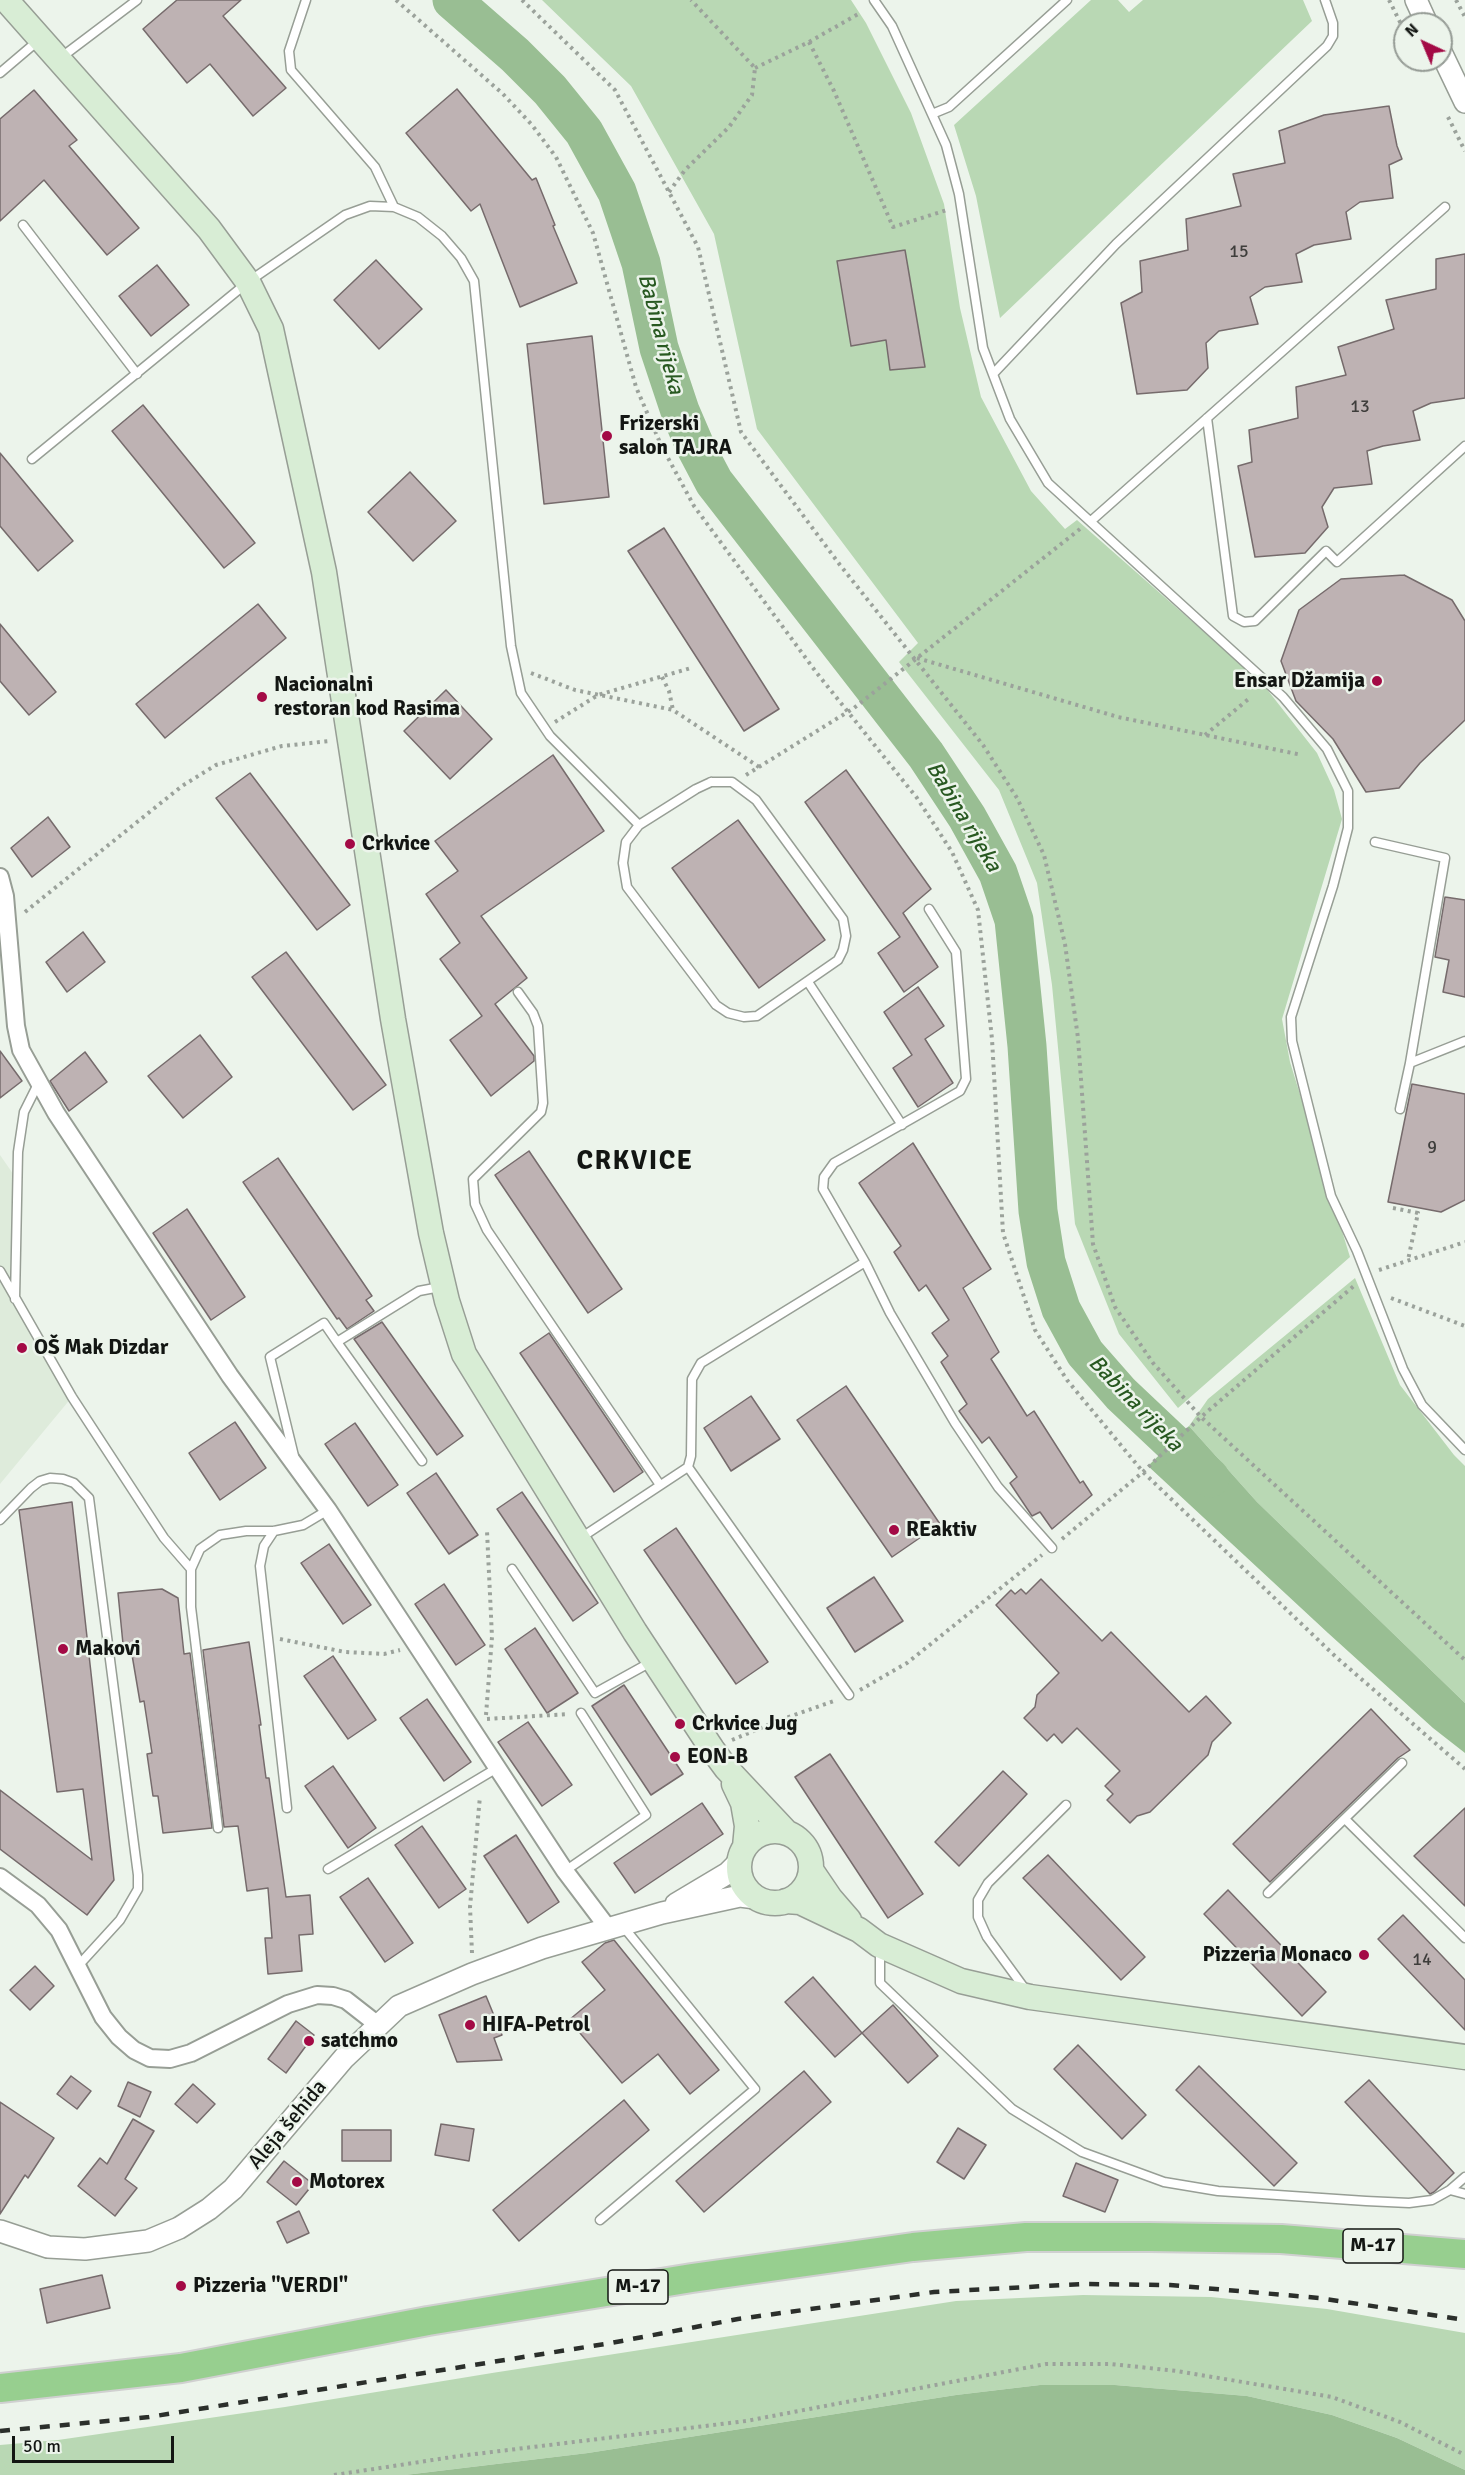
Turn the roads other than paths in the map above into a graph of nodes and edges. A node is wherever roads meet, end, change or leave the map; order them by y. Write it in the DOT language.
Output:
graph roads {
  1 [pos="6,0"];
  2 [pos="306,0"];
  3 [pos="874,0"];
  4 [pos="1067,0"];
  5 [pos="1325,0"];
  6 [pos="134,1"];
  7 [pos="40,39"];
  8 [pos="59,59"];
  9 [pos="1451,72"];
  10 [pos="0,73"];
  11 [pos="1465,102"];
  12 [pos="932,114"];
  13 [pos="394,207"];
  14 [pos="1445,207"];
  15 [pos="23,225"];
  16 [pos="248,282"];
  17 [pos="137,374"];
  18 [pos="993,374"];
  19 [pos="1207,418"];
  20 [pos="1465,446"];
  21 [pos="32,459"];
  22 [pos="1090,521"];
  23 [pos="639,825"];
  24 [pos="1375,842"];
  25 [pos="0,877"];
  26 [pos="929,909"];
  27 [pos="808,982"];
  28 [pos="518,992"];
  29 [pos="1465,1041"];
  30 [pos="1410,1063"];
  31 [pos="39,1082"];
  32 [pos="1400,1109"];
  33 [pos="902,1125"];
  34 [pos="865,1262"];
  35 [pos="0,1271"];
  36 [pos="443,1286"];
  37 [pos="0,1287"];
  38 [pos="11,1291"];
  39 [pos="15,1300"];
  40 [pos="337,1342"];
  41 [pos="1465,1450"];
  42 [pos="422,1461"];
  43 [pos="296,1466"];
  44 [pos="688,1467"];
  45 [pos="660,1485"];
  46 [pos="328,1510"];
  47 [pos="0,1520"];
  48 [pos="274,1531"];
  49 [pos="578,1539"];
  50 [pos="1052,1548"];
  51 [pos="190,1569"];
  52 [pos="512,1569"];
  53 [pos="654,1660"];
  54 [pos="849,1695"];
  55 [pos="581,1713"];
  56 [pos="1402,1763"];
  57 [pos="497,1768"];
  58 [pos="726,1768"];
  59 [pos="1066,1805"];
  60 [pos="287,1808"];
  61 [pos="1345,1819"];
  62 [pos="218,1828"];
  63 [pos="787,1833"];
  64 [pos="742,1854"];
  65 [pos="328,1869"];
  66 [pos="811,1870"];
  67 [pos="565,1871"];
  68 [pos="0,1877"];
  69 [pos="1268,1893"];
  70 [pos="756,1898"];
  71 [pos="786,1901"];
  72 [pos="662,1912"];
  73 [pos="615,1926"];
  74 [pos="859,1930"];
  75 [pos="1465,1938"];
  76 [pos="879,1945"];
  77 [pos="78,1966"];
  78 [pos="1030,1997"];
  79 [pos="378,2025"];
  80 [pos="1465,2057"];
  81 [pos="1465,2177"];
  82 [pos="1450,2190"];
  83 [pos="1465,2194"];
  84 [pos="600,2220"];
  85 [pos="0,2231"];
  86 [pos="1465,2254"];
  87 [pos="0,2388"];
  1 -- 7 [label="main road"];
  2 -- 13 [label="lane"];
  3 -- 12 [label="lane"];
  4 -- 12 [label="lane"];
  5 -- 18 [label="lane"];
  6 -- 8 [label="lane"];
  7 -- 8 [label="main road"];
  7 -- 10 [label="lane"];
  8 -- 16 [label="main road"];
  9 -- 11 [label="street"];
  12 -- 18 [label="lane"];
  13 -- 16 [label="lane"];
  13 -- 23 [label="lane"];
  14 -- 19 [label="lane"];
  15 -- 17 [label="lane"];
  16 -- 17 [label="lane"];
  16 -- 36 [label="main road"];
  17 -- 21 [label="lane"];
  18 -- 22 [label="lane"];
  19 -- 20 [label="lane"];
  19 -- 22 [label="lane"];
  22 -- 41 [label="lane"];
  23 -- 27 [label="lane"];
  23 -- 27 [label="lane"];
  24 -- 30 [label="lane"];
  25 -- 31 [label="street"];
  26 -- 33 [label="lane"];
  27 -- 33 [label="lane"];
  28 -- 45 [label="lane"];
  29 -- 30 [label="lane"];
  30 -- 32 [label="lane"];
  31 -- 39 [label="lane"];
  31 -- 43 [label="street"];
  33 -- 34 [label="lane"];
  34 -- 44 [label="lane"];
  34 -- 50 [label="lane"];
  35 -- 38 [label="lane"];
  36 -- 40 [label="lane"];
  36 -- 49 [label="main road"];
  37 -- 38 [label="lane"];
  38 -- 39 [label="lane"];
  39 -- 51 [label="lane"];
  40 -- 42 [label="lane"];
  40 -- 43 [label="lane"];
  43 -- 46 [label="street"];
  44 -- 45 [label="lane"];
  44 -- 54 [label="lane"];
  45 -- 49 [label="lane"];
  46 -- 48 [label="lane"];
  46 -- 57 [label="street"];
  47 -- 77 [label="lane"];
  48 -- 51 [label="lane"];
  48 -- 60 [label="lane"];
  49 -- 53 [label="main road"];
  51 -- 62 [label="lane"];
  52 -- 53 [label="lane"];
  53 -- 58 [label="main road"];
  55 -- 67 [label="lane"];
  56 -- 61 [label="lane"];
  57 -- 65 [label="lane"];
  57 -- 67 [label="street"];
  58 -- 63 [label="main road"];
  58 -- 64 [label="main road"];
  59 -- 78 [label="lane"];
  61 -- 69 [label="lane"];
  61 -- 75 [label="lane"];
  63 -- 64 [label="main road"];
  63 -- 66 [label="main road"];
  64 -- 70 [label="main road"];
  64 -- 72 [label="street, Aleja šehida"];
  66 -- 71 [label="main road"];
  66 -- 74 [label="main road"];
  67 -- 73 [label="street"];
  68 -- 77 [label="street"];
  70 -- 71 [label="main road"];
  70 -- 72 [label="street, Aleja šehida"];
  71 -- 74 [label="main road"];
  72 -- 73 [label="street, Aleja šehida"];
  73 -- 79 [label="street, Aleja šehida"];
  73 -- 84 [label="lane"];
  74 -- 76 [label="main road"];
  76 -- 78 [label="main road"];
  76 -- 82 [label="lane"];
  77 -- 79 [label="street"];
  78 -- 80 [label="main road"];
  79 -- 85 [label="street, Aleja šehida"];
  81 -- 82 [label="lane"];
  82 -- 83 [label="lane"];
  86 -- 87 [label="highway, M-17"];
}
